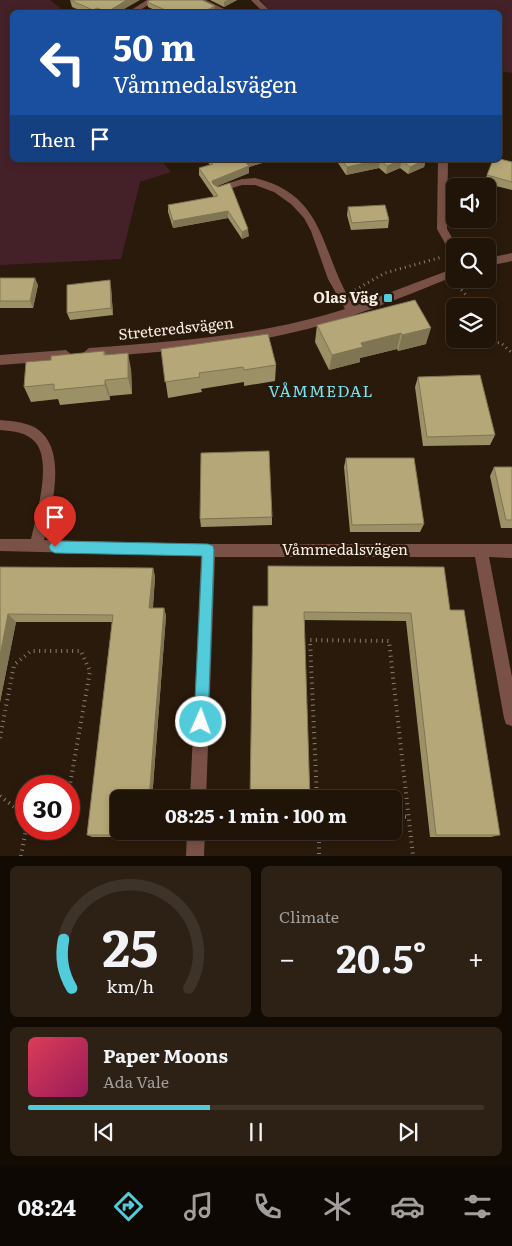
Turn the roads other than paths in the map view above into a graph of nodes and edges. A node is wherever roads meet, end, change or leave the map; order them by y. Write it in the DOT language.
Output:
graph roads {
  1 [pos="152,0"];
  2 [pos="200,0"];
  3 [pos="255,0"];
  4 [pos="135,10"];
  5 [pos="222,10"];
  6 [pos="265,10"];
  7 [pos="443,162"];
  8 [pos="219,189"];
  9 [pos="446,239"];
  10 [pos="512,257"];
  11 [pos="496,260"];
  12 [pos="446,275"];
  13 [pos="352,311"];
  14 [pos="0,360"];
  15 [pos="0,425"];
  16 [pos="0,545"];
  17 [pos="36,546"];
  18 [pos="208,550"];
  19 [pos="481,551"];
  20 [pos="512,551"];
  21 [pos="512,718"];
  22 [pos="198,790"];
  23 [pos="196,840"];
  24 [pos="195,856"];
  1 -- 4 [label="street"];
  2 -- 5 [label="street"];
  3 -- 6 [label="street"];
  7 -- 9 [label="street"];
  8 -- 13 [label="street"];
  10 -- 11 [label="street"];
  12 -- 13 [label="street, Streteredsvägen"];
  13 -- 14 [label="street, Streteredsvägen"];
  15 -- 17 [label="street"];
  16 -- 17 [label="street, Våmmedalsvägen"];
  17 -- 18 [label="street, Våmmedalsvägen"];
  18 -- 19 [label="street, Våmmedalsvägen"];
  18 -- 22 [label="street"];
  19 -- 20 [label="street, Våmmedalsvägen"];
  19 -- 21 [label="street"];
  23 -- 24 [label="street"];
}
